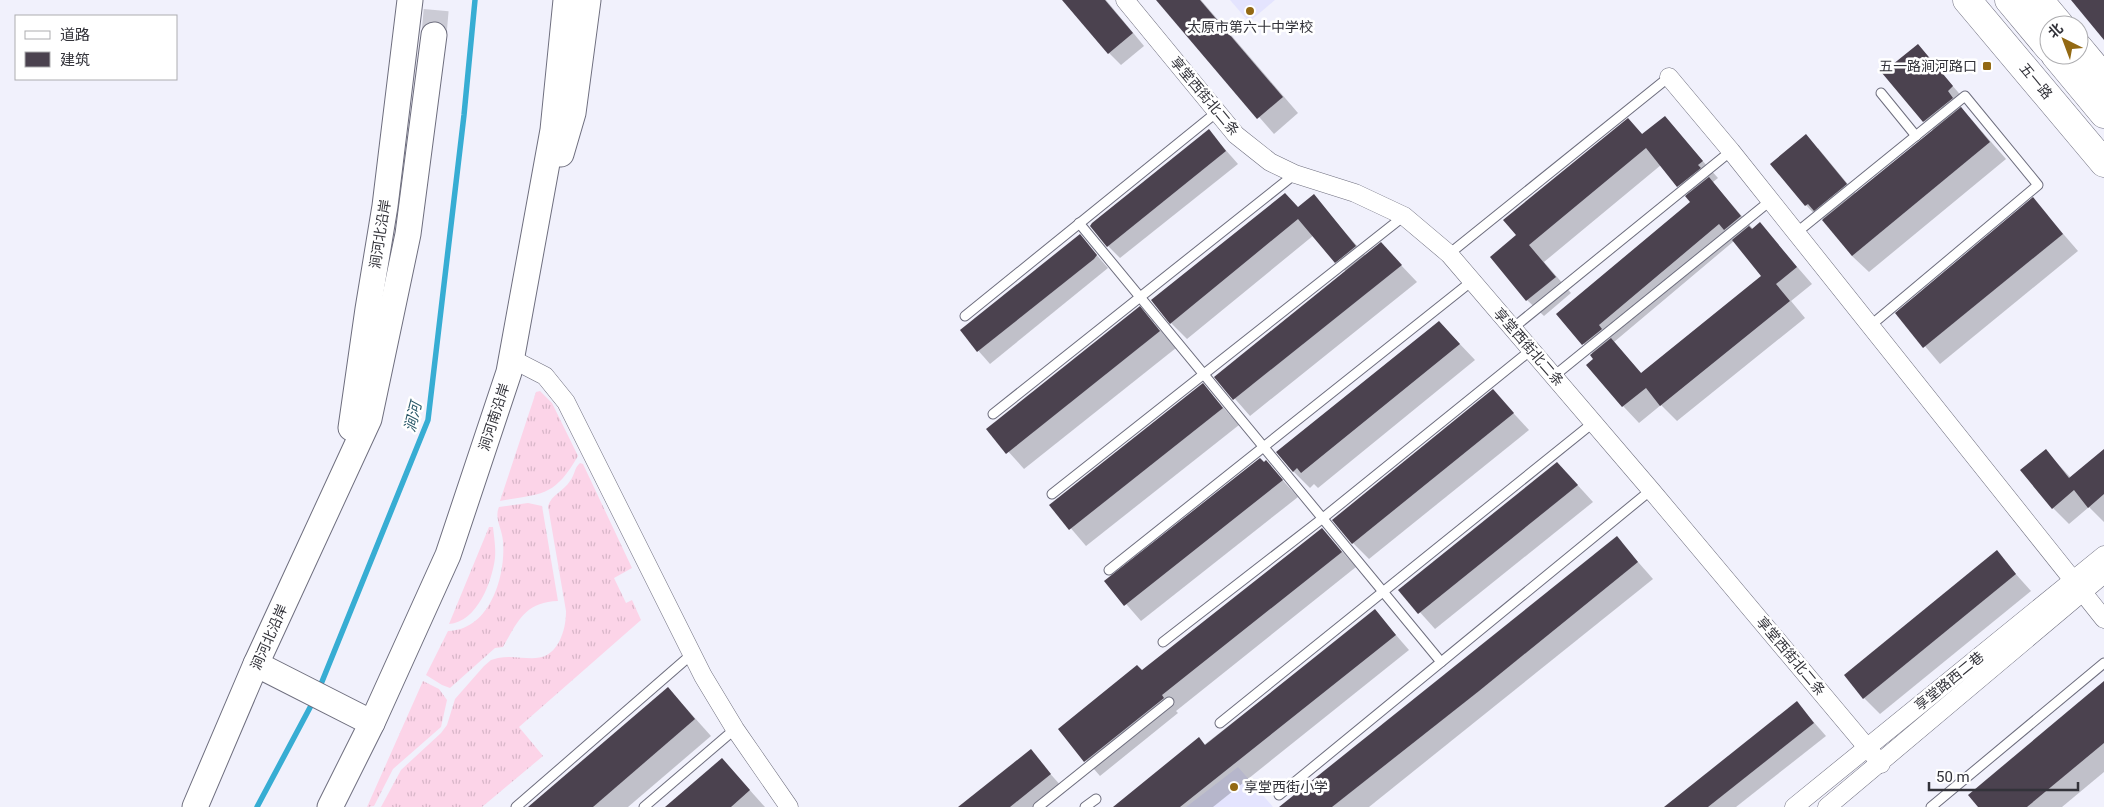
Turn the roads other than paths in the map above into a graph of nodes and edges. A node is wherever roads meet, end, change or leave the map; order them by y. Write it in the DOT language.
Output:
graph roads {
  1 [pos="410,0"];
  2 [pos="566,0"];
  3 [pos="588,0"];
  4 [pos="1124,0"];
  5 [pos="1967,0"];
  6 [pos="2009,0"];
  7 [pos="2039,0"];
  8 [pos="2052,15"];
  9 [pos="434,35"];
  10 [pos="2039,36"];
  11 [pos="2089,60"];
  12 [pos="2063,65"];
  13 [pos="1669,77"];
  14 [pos="2104,78"];
  15 [pos="1881,93"];
  16 [pos="1217,112"];
  17 [pos="2104,114"];
  18 [pos="1916,136"];
  19 [pos="1731,151"];
  20 [pos="2104,163"];
  21 [pos="1295,174"];
  22 [pos="1770,201"];
  23 [pos="1404,216"];
  24 [pos="1079,223"];
  25 [pos="1796,233"];
  26 [pos="531,254"];
  27 [pos="1449,254"];
  28 [pos="1472,282"];
  29 [pos="1140,297"];
  30 [pos="964,316"];
  31 [pos="1870,326"];
  32 [pos="1513,328"];
  33 [pos="1531,350"];
  34 [pos="512,359"];
  35 [pos="1204,374"];
  36 [pos="1554,376"];
  37 [pos="993,414"];
  38 [pos="1594,422"];
  39 [pos="1264,447"];
  40 [pos="346,468"];
  41 [pos="1652,490"];
  42 [pos="1052,494"];
  43 [pos="1324,518"];
  44 [pos="2104,554"];
  45 [pos="1109,570"];
  46 [pos="2104,574"];
  47 [pos="2078,586"];
  48 [pos="1384,592"];
  49 [pos="2104,620"];
  50 [pos="1163,642"];
  51 [pos="692,654"];
  52 [pos="1441,662"];
  53 [pos="2104,663"];
  54 [pos="264,676"];
  55 [pos="1169,702"];
  56 [pos="1220,723"];
  57 [pos="358,724"];
  58 [pos="735,729"];
  59 [pos="1868,747"];
  60 [pos="1881,764"];
  61 [pos="1279,795"];
  62 [pos="1096,799"];
  63 [pos="195,807"];
  64 [pos="330,807"];
  65 [pos="516,807"];
  66 [pos="644,807"];
  67 [pos="788,807"];
  68 [pos="1038,807"];
  69 [pos="1086,807"];
  70 [pos="1794,807"];
  71 [pos="1827,807"];
  72 [pos="1931,807"];
  1 -- 40 [label="street, 涧河北沿岸"];
  2 -- 26 [label="street, 涧河南沿岸"];
  3 -- 26 [label="street"];
  4 -- 16 [label="street, 享堂西街北二条"];
  5 -- 20 [label="main road, 五一路"];
  6 -- 10 [label="main road"];
  7 -- 8 [label="main road"];
  9 -- 40 [label="street, 涧河北沿岸"];
  11 -- 14 [label="main road"];
  12 -- 17 [label="main road"];
  13 -- 19 [label="street"];
  13 -- 27 [label="lane"];
  15 -- 18 [label="lane"];
  16 -- 21 [label="street, 享堂西街北二条"];
  16 -- 24 [label="lane"];
  18 -- 25 [label="lane"];
  18 -- 31 [label="lane"];
  19 -- 22 [label="street"];
  19 -- 32 [label="lane"];
  21 -- 23 [label="street, 享堂西街北二条"];
  21 -- 29 [label="lane"];
  22 -- 25 [label="street"];
  22 -- 36 [label="lane"];
  23 -- 27 [label="street, 享堂西街北二条"];
  23 -- 35 [label="lane"];
  24 -- 29 [label="lane"];
  24 -- 30 [label="lane"];
  25 -- 31 [label="street"];
  26 -- 34 [label="street, 涧河南沿岸"];
  27 -- 28 [label="street, 享堂西街北二条"];
  28 -- 32 [label="street, 享堂西街北二条"];
  28 -- 39 [label="lane"];
  29 -- 35 [label="lane"];
  29 -- 37 [label="lane"];
  31 -- 47 [label="street"];
  32 -- 33 [label="street, 享堂西街北二条"];
  33 -- 36 [label="street, 享堂西街北二条"];
  33 -- 43 [label="lane"];
  34 -- 51 [label="street"];
  34 -- 57 [label="street, 涧河南沿岸"];
  35 -- 39 [label="lane"];
  35 -- 42 [label="lane"];
  36 -- 38 [label="street, 享堂西街北二条"];
  38 -- 41 [label="street, 享堂西街北二条"];
  38 -- 48 [label="lane"];
  39 -- 43 [label="lane"];
  39 -- 45 [label="lane"];
  40 -- 54 [label="street, 涧河北沿岸"];
  41 -- 52 [label="lane"];
  41 -- 59 [label="street, 享堂西街北二条"];
  43 -- 48 [label="lane"];
  43 -- 50 [label="lane"];
  44 -- 47 [label="street, 享堂路西二巷"];
  46 -- 47 [label="street, 享堂路西二巷"];
  47 -- 49 [label="street"];
  47 -- 59 [label="street, 享堂路西二巷"];
  47 -- 60 [label="street, 享堂路西二巷"];
  48 -- 52 [label="lane"];
  48 -- 56 [label="lane"];
  51 -- 58 [label="street"];
  51 -- 65 [label="lane"];
  52 -- 61 [label="lane"];
  53 -- 72 [label="lane"];
  54 -- 57 [label="street"];
  54 -- 63 [label="street, 涧河北沿岸"];
  55 -- 68 [label="lane"];
  57 -- 64 [label="street, 涧河南沿岸"];
  58 -- 66 [label="lane"];
  58 -- 67 [label="street"];
  59 -- 60 [label="street, 享堂西街北二条"];
  59 -- 70 [label="street, 享堂路西二巷"];
  60 -- 71 [label="street, 享堂路西二巷"];
  62 -- 69 [label="lane"];
}
